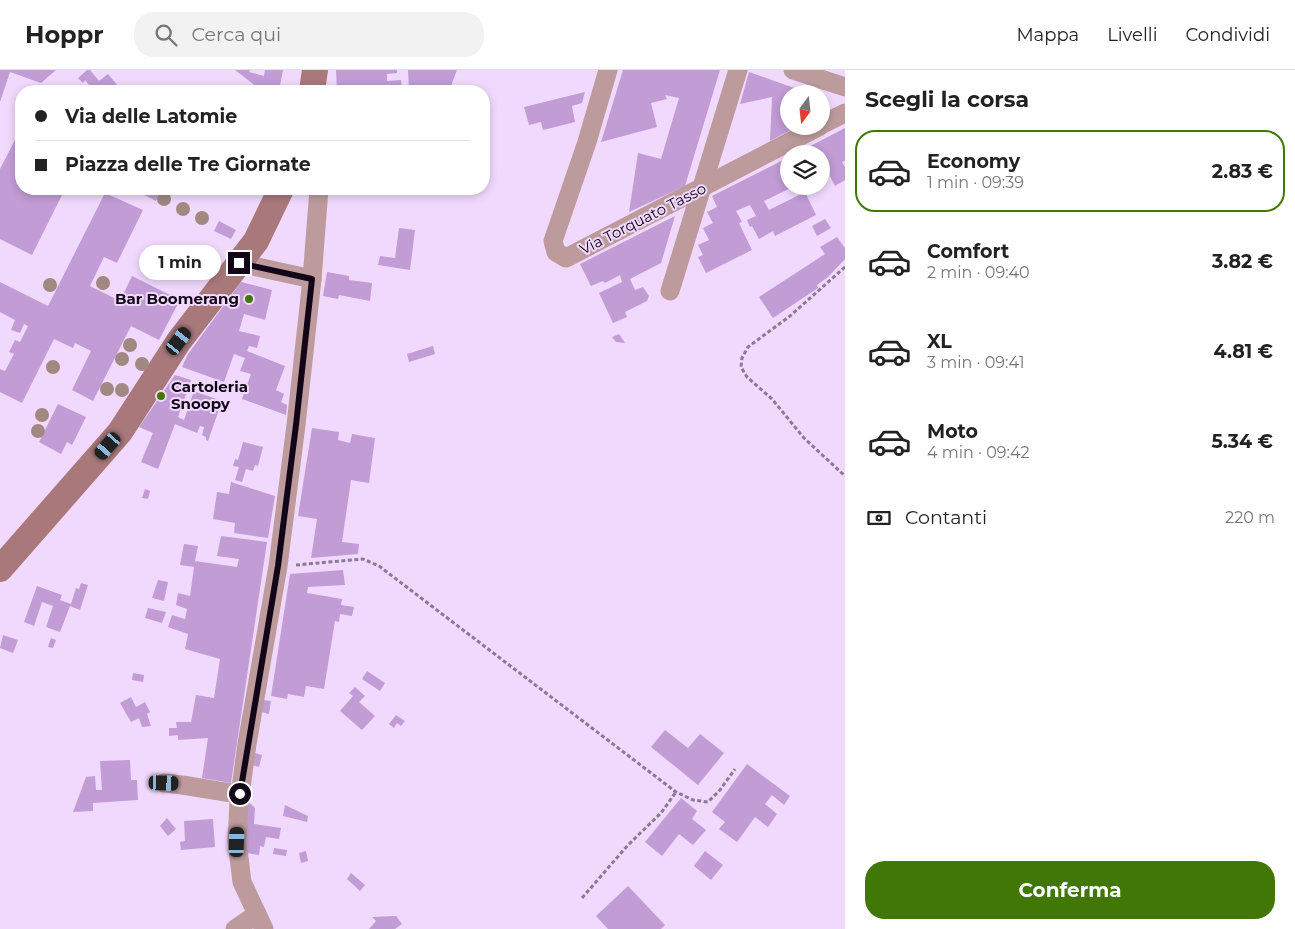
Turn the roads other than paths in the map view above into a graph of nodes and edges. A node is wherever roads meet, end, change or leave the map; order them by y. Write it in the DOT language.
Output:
graph roads {
  1 [pos="608,70"];
  2 [pos="738,70"];
  3 [pos="793,70"];
  4 [pos="845,87"];
  5 [pos="845,113"];
  6 [pos="830,121"];
  7 [pos="803,135"];
  8 [pos="702,189"];
  9 [pos="278,195"];
  10 [pos="319,195"];
  11 [pos="239,263"];
  12 [pos="312,279"];
  13 [pos="670,291"];
  14 [pos="0,569"];
  15 [pos="164,783"];
  16 [pos="240,794"];
  17 [pos="261,922"];
  18 [pos="235,929"];
  1 -- 8 [label="street, Via Torquato Tasso"];
  2 -- 8 [label="street"];
  3 -- 4 [label="street"];
  5 -- 6 [label="street, Via Torquato Tasso"];
  7 -- 8 [label="street, Via Torquato Tasso"];
  8 -- 13 [label="street"];
  9 -- 11 [label="street"];
  10 -- 12 [label="street"];
  11 -- 12 [label="street"];
  11 -- 14 [label="street"];
  12 -- 16 [label="street"];
  15 -- 16 [label="street"];
  16 -- 17 [label="street"];
  17 -- 18 [label="street"];
}
